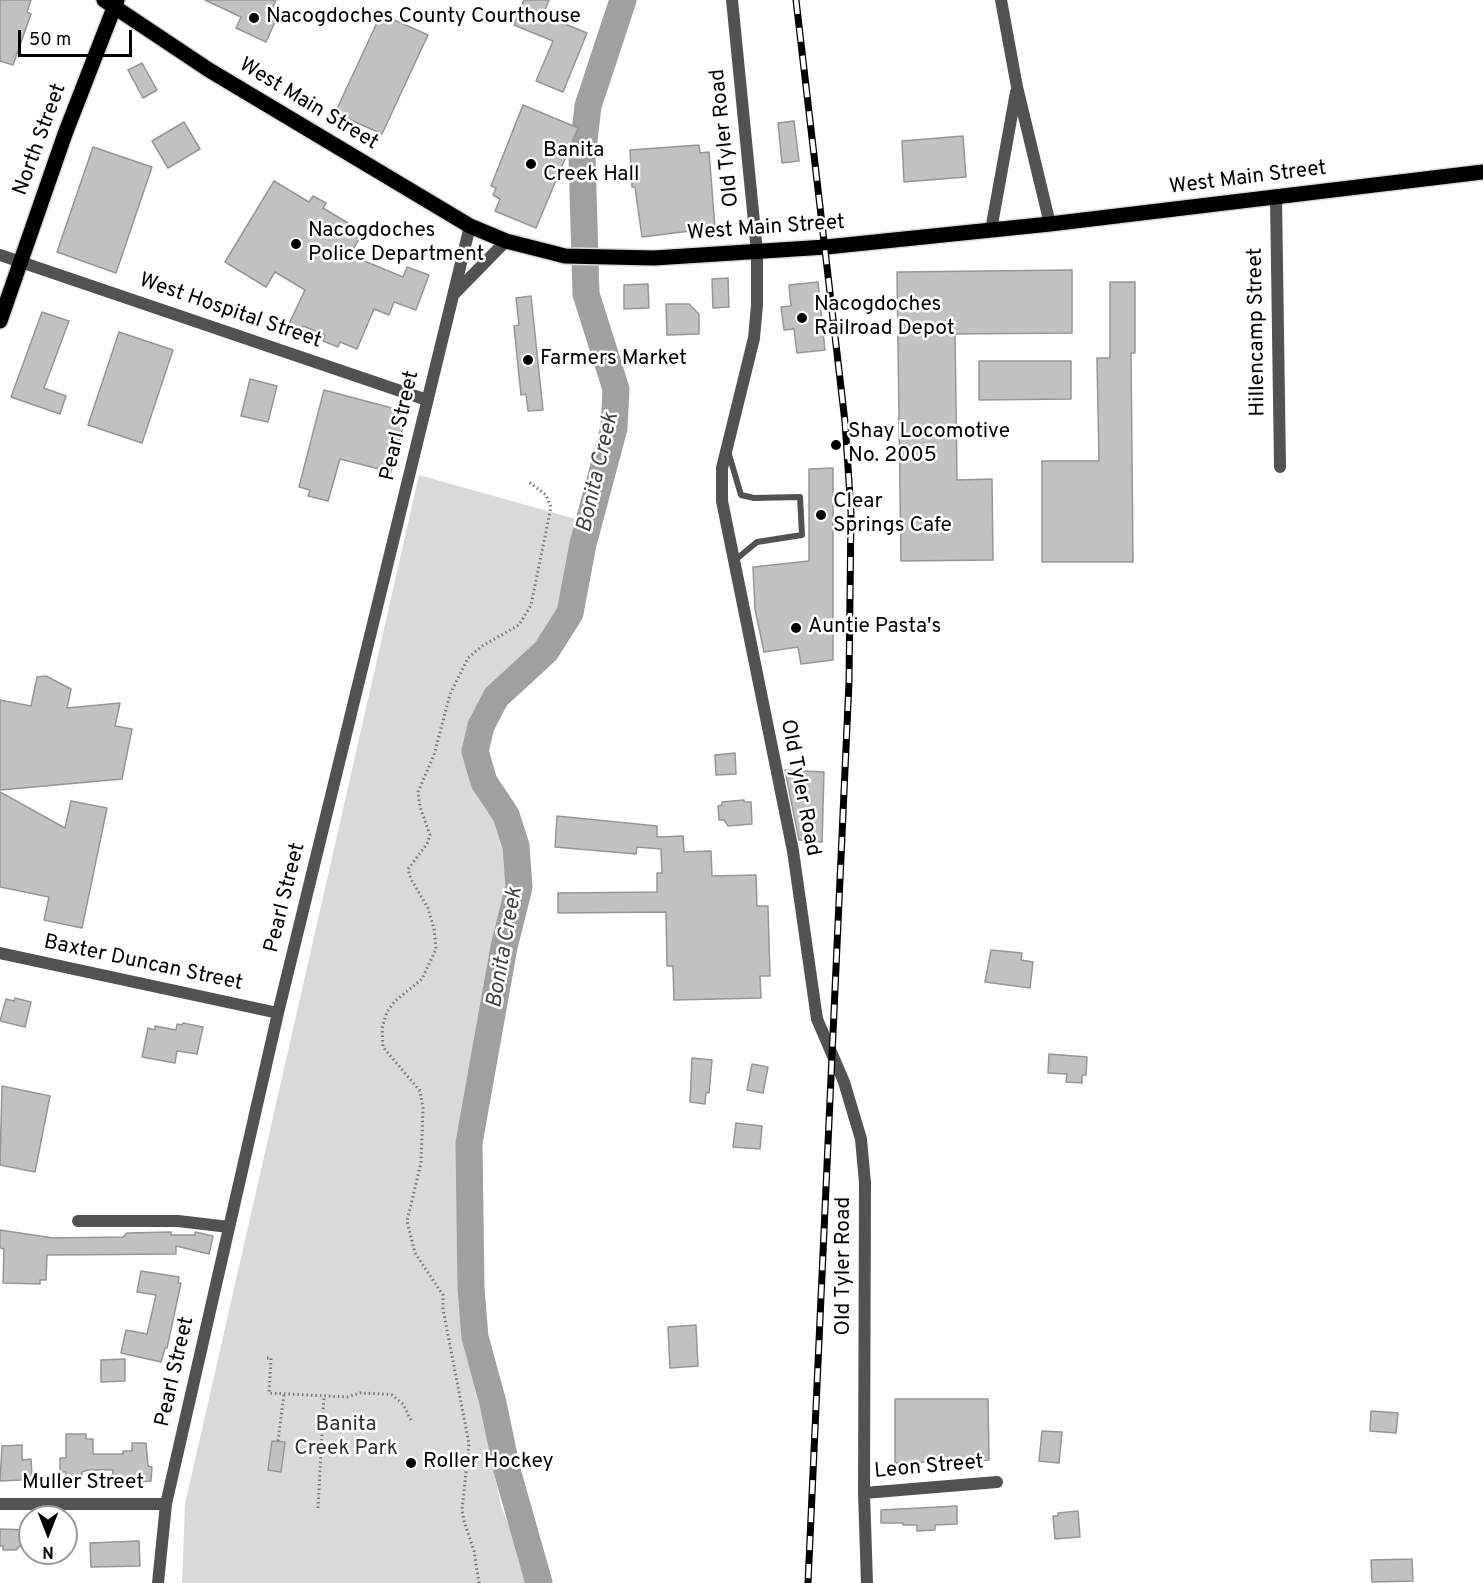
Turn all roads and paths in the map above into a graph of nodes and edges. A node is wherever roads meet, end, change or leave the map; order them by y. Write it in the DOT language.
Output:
graph roads {
  1 [pos="732,0"];
  2 [pos="1001,0"];
  3 [pos="112,3"];
  4 [pos="1017,87"];
  5 [pos="1483,172"];
  6 [pos="1276,196"];
  7 [pos="1050,224"];
  8 [pos="470,226"];
  9 [pos="991,230"];
  10 [pos="506,242"];
  11 [pos="757,252"];
  12 [pos="0,255"];
  13 [pos="19,261"];
  14 [pos="452,296"];
  15 [pos="0,321"];
  16 [pos="427,400"];
  17 [pos="727,445"];
  18 [pos="1280,467"];
  19 [pos="529,482"];
  20 [pos="733,562"];
  21 [pos="0,953"];
  22 [pos="278,1012"];
  23 [pos="78,1221"];
  24 [pos="229,1227"];
  25 [pos="267,1358"];
  26 [pos="284,1394"];
  27 [pos="324,1396"];
  28 [pos="412,1422"];
  29 [pos="278,1441"];
  30 [pos="997,1482"];
  31 [pos="864,1493"];
  32 [pos="0,1504"];
  33 [pos="166,1504"];
  34 [pos="318,1508"];
  35 [pos="159,1583"];
  36 [pos="479,1583"];
  37 [pos="867,1583"];
  1 -- 11 [label="street, Old Tyler Road"];
  2 -- 4 [label="street"];
  3 -- 8 [label="main road, West Main Street"];
  3 -- 13 [label="main road, North Street"];
  4 -- 7 [label="street"];
  4 -- 9 [label="street"];
  5 -- 6 [label="main road, West Main Street"];
  6 -- 7 [label="main road, West Main Street"];
  6 -- 18 [label="street, Hillencamp Street"];
  7 -- 9 [label="main road, West Main Street"];
  8 -- 10 [label="main road, West Main Street"];
  8 -- 14 [label="street, Pearl Street"];
  9 -- 11 [label="main road, West Main Street"];
  10 -- 11 [label="main road, West Main Street"];
  10 -- 14 [label="street"];
  11 -- 17 [label="street, Old Tyler Road"];
  12 -- 13 [label="street, West Hospital Street"];
  13 -- 15 [label="main road, North Street"];
  13 -- 16 [label="street, West Hospital Street"];
  14 -- 16 [label="street, Pearl Street"];
  16 -- 22 [label="street, Pearl Street"];
  17 -- 20 [label="street, Old Tyler Road"];
  17 -- 20 [label="lane"];
  19 -- 36 [label="path"];
  20 -- 31 [label="street, Old Tyler Road"];
  21 -- 22 [label="street, Baxter Duncan Street"];
  22 -- 24 [label="street, Pearl Street"];
  23 -- 24 [label="street"];
  24 -- 33 [label="street, Pearl Street"];
  25 -- 26 [label="path"];
  26 -- 27 [label="path"];
  26 -- 29 [label="path"];
  27 -- 28 [label="path"];
  27 -- 34 [label="path"];
  30 -- 31 [label="street, Leon Street"];
  31 -- 37 [label="street, Old Tyler Road"];
  32 -- 33 [label="street, Muller Street"];
  33 -- 35 [label="street, Pearl Street"];
}
